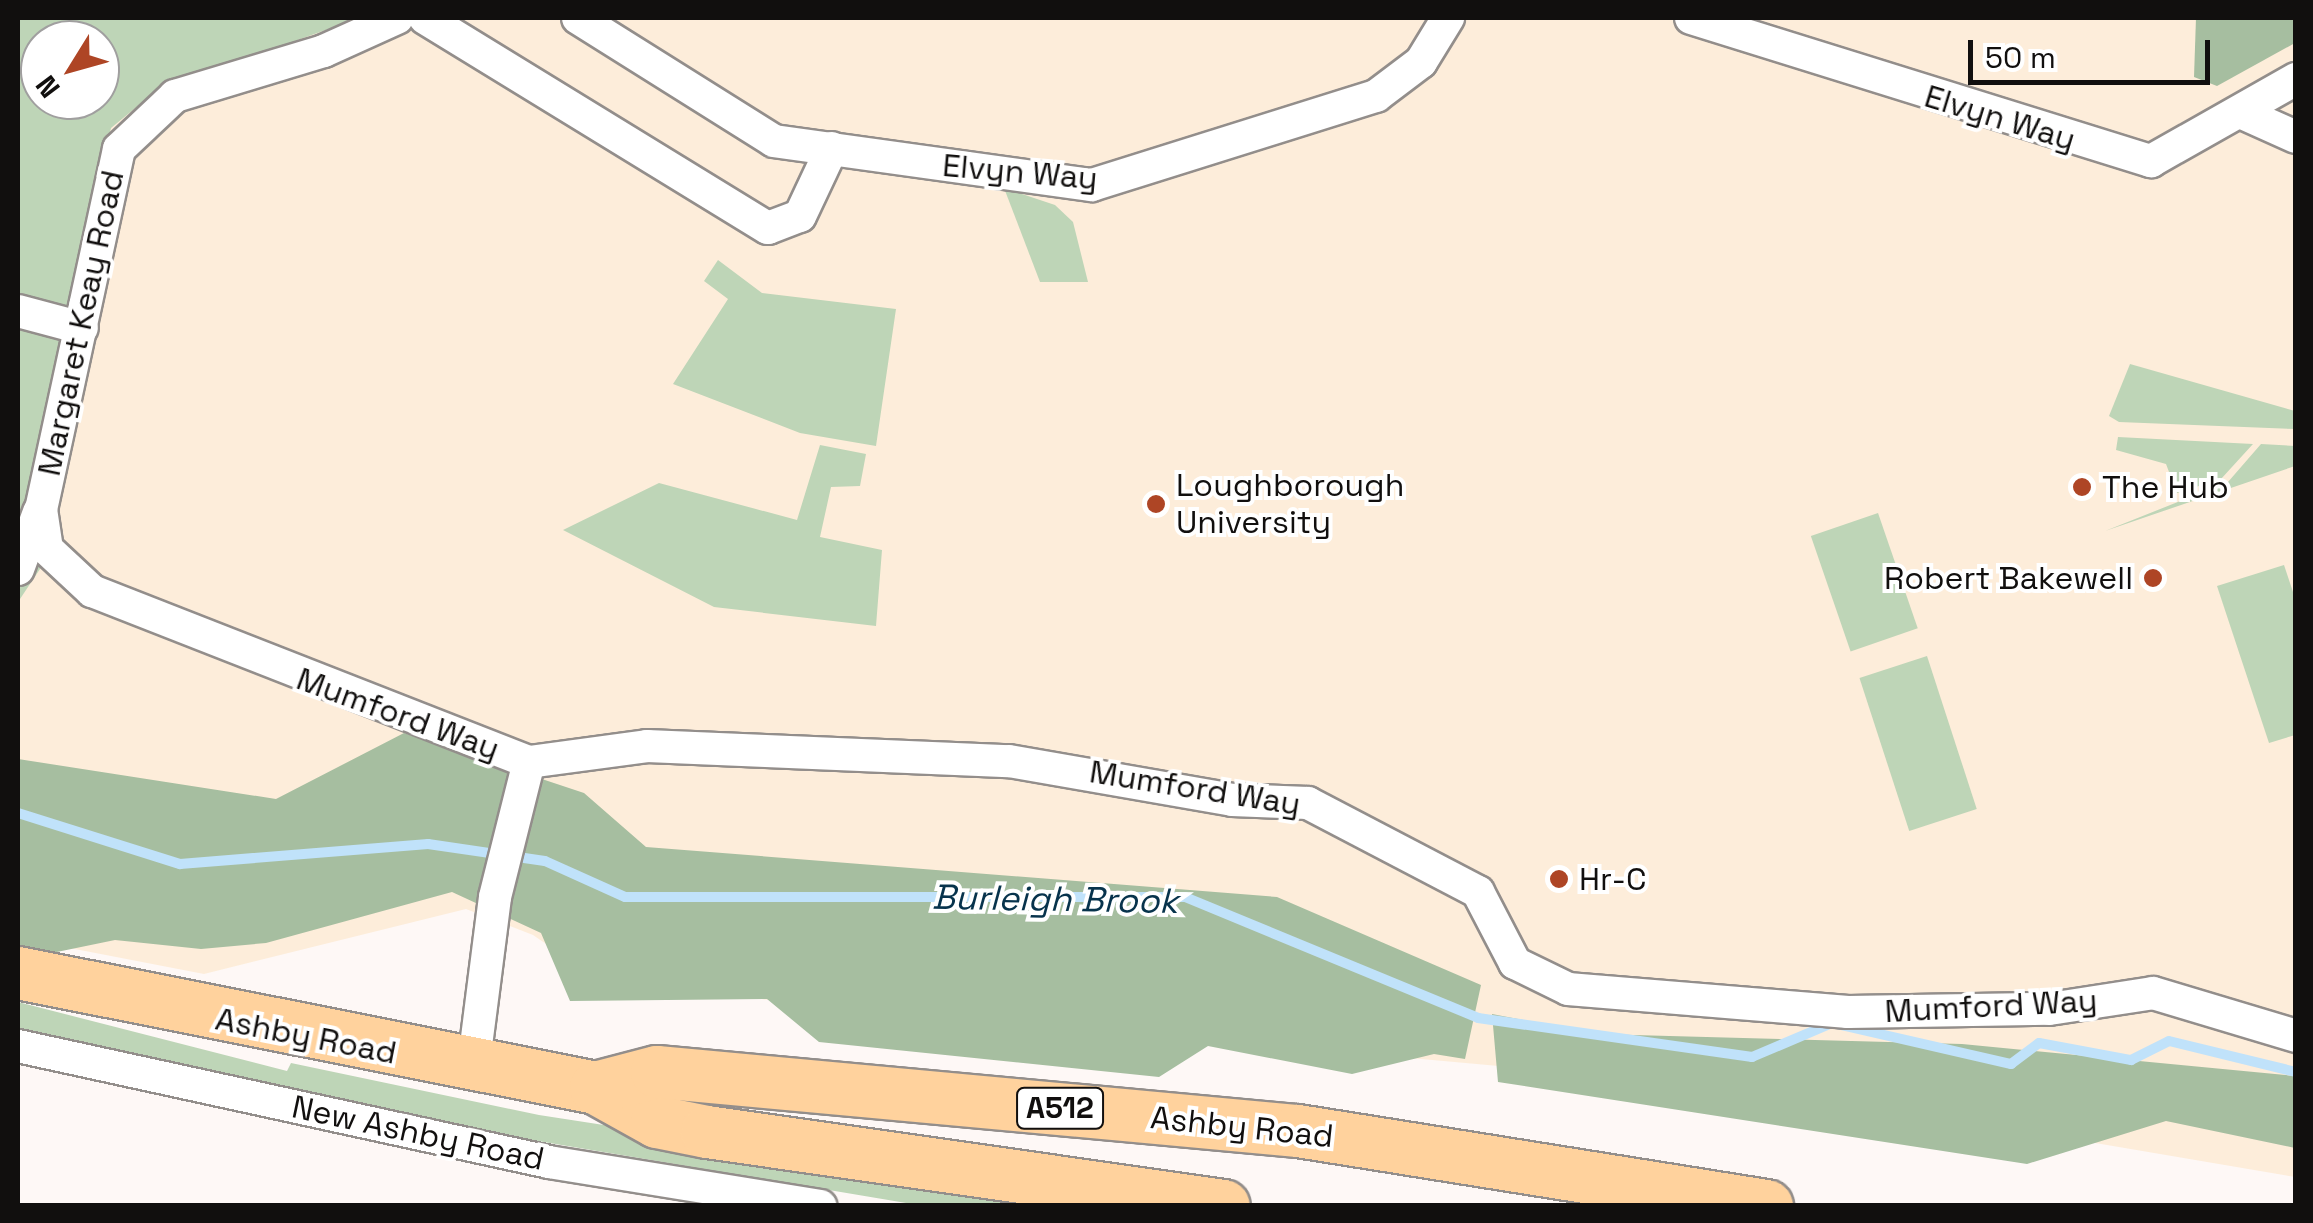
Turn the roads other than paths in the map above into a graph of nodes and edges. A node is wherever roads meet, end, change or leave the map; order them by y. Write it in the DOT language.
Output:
graph roads {
  1 [pos="397,18"];
  2 [pos="426,18"];
  3 [pos="578,18"];
  4 [pos="1448,18"];
  5 [pos="1691,18"];
  6 [pos="2296,79"];
  7 [pos="2240,112"];
  8 [pos="2296,137"];
  9 [pos="832,148"];
  10 [pos="18,311"];
  11 [pos="82,328"];
  12 [pos="41,508"];
  13 [pos="58,565"];
  14 [pos="18,569"];
  15 [pos="529,762"];
  16 [pos="18,974"];
  17 [pos="2296,1036"];
  18 [pos="18,1046"];
  19 [pos="474,1069"];
  20 [pos="596,1088"];
  21 [pos="820,1206"];
  22 [pos="1224,1206"];
  23 [pos="1767,1206"];
  1 -- 11 [label="street, Margaret Keay Road"];
  2 -- 9 [label="street"];
  3 -- 9 [label="street, Elvyn Way"];
  4 -- 9 [label="street, Elvyn Way"];
  5 -- 7 [label="street, Elvyn Way"];
  6 -- 7 [label="street, Elvyn Way"];
  7 -- 8 [label="street"];
  10 -- 11 [label="street"];
  11 -- 12 [label="street, Margaret Keay Road"];
  12 -- 13 [label="street, Margaret Keay Road"];
  12 -- 14 [label="street"];
  13 -- 15 [label="street, Mumford Way"];
  15 -- 17 [label="street, Mumford Way"];
  15 -- 19 [label="street"];
  16 -- 19 [label="main road, Ashby Road / A512"];
  18 -- 21 [label="street, New Ashby Road"];
  19 -- 20 [label="main road, Ashby Road / A512"];
  20 -- 22 [label="main road, Ashby Road / A512"];
  20 -- 23 [label="main road, Ashby Road / A512"];
}
